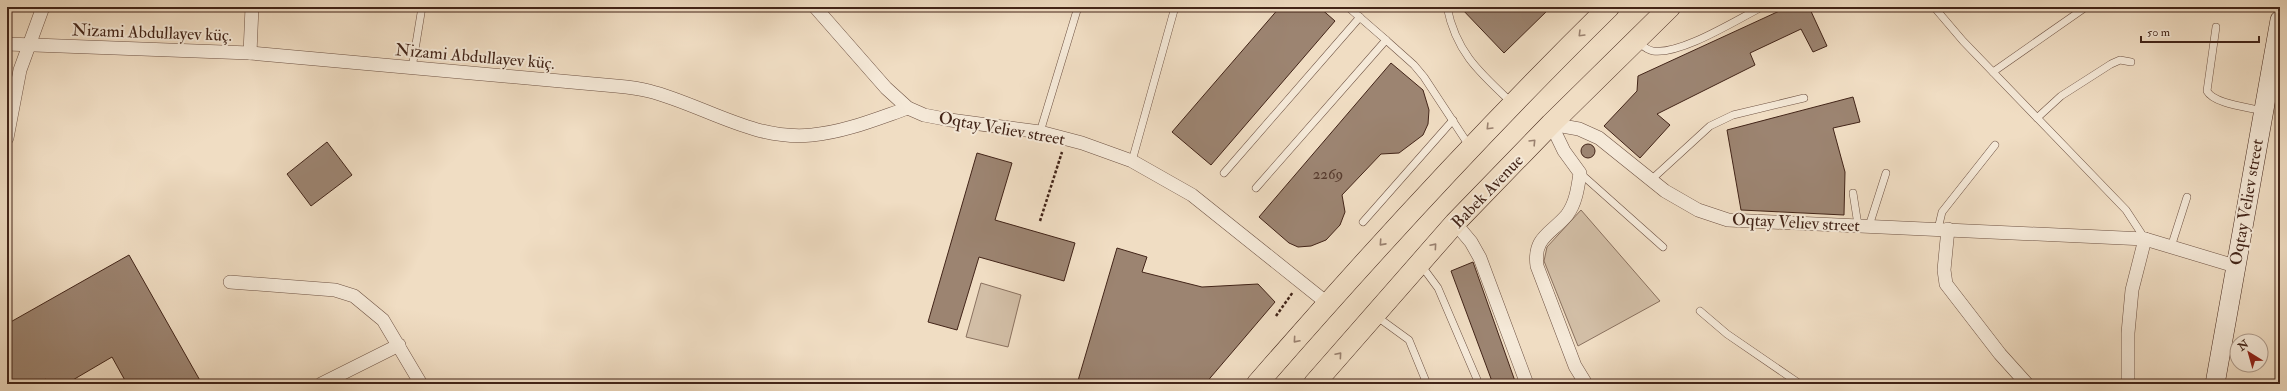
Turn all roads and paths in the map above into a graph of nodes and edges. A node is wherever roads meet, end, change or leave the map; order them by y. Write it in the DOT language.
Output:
graph roads {
  1 [pos="43,7"];
  2 [pos="252,7"];
  3 [pos="422,7"];
  4 [pos="815,7"];
  5 [pos="1078,7"];
  6 [pos="1175,7"];
  7 [pos="1348,7"];
  8 [pos="1447,7"];
  9 [pos="1609,7"];
  10 [pos="1663,7"];
  11 [pos="1670,7"];
  12 [pos="1762,7"];
  13 [pos="1934,7"];
  14 [pos="2086,7"];
  15 [pos="1360,17"];
  16 [pos="2280,20"];
  17 [pos="2216,27"];
  18 [pos="1386,40"];
  19 [pos="1636,40"];
  20 [pos="7,44"];
  21 [pos="28,45"];
  22 [pos="250,53"];
  23 [pos="2131,62"];
  24 [pos="412,68"];
  25 [pos="1993,72"];
  26 [pos="1804,98"];
  27 [pos="1512,103"];
  28 [pos="908,108"];
  29 [pos="2263,111"];
  30 [pos="2037,118"];
  31 [pos="1453,120"];
  32 [pos="1551,124"];
  33 [pos="1040,132"];
  34 [pos="7,138"];
  35 [pos="1066,138"];
  36 [pos="1995,145"];
  37 [pos="1470,147"];
  38 [pos="1132,161"];
  39 [pos="1224,173"];
  40 [pos="1580,173"];
  41 [pos="1886,173"];
  42 [pos="1651,180"];
  43 [pos="1256,188"];
  44 [pos="1853,193"];
  45 [pos="2187,197"];
  46 [pos="1040,221"];
  47 [pos="1363,222"];
  48 [pos="1455,223"];
  49 [pos="1863,226"];
  50 [pos="1943,229"];
  51 [pos="2145,239"];
  52 [pos="1663,247"];
  53 [pos="2171,247"];
  54 [pos="1419,263"];
  55 [pos="2235,266"];
  56 [pos="230,282"];
  57 [pos="1294,291"];
  58 [pos="1327,303"];
  59 [pos="1700,311"];
  60 [pos="1374,315"];
  61 [pos="1276,316"];
  62 [pos="399,345"];
  63 [pos="321,384"];
  64 [pos="421,384"];
  65 [pos="1257,384"];
  66 [pos="1314,384"];
  67 [pos="1428,384"];
  68 [pos="1479,384"];
  69 [pos="1527,384"];
  70 [pos="1586,384"];
  71 [pos="1800,384"];
  72 [pos="2026,384"];
  73 [pos="2128,384"];
  74 [pos="2215,384"];
  1 -- 21 [label="street"];
  2 -- 22 [label="street"];
  3 -- 24 [label="lane"];
  4 -- 28 [label="street, Oqtay Veliev street"];
  5 -- 33 [label="lane"];
  6 -- 38 [label="lane"];
  7 -- 15 [label="lane"];
  8 -- 27 [label="lane"];
  9 -- 27 [label="main road, one-way"];
  10 -- 19 [label="main road"];
  11 -- 19 [label="main road, Babek Avenue"];
  12 -- 19 [label="lane"];
  13 -- 25 [label="lane"];
  14 -- 25 [label="lane"];
  15 -- 18 [label="lane"];
  15 -- 39 [label="lane"];
  16 -- 29 [label="street, Oqtay Veliev street"];
  17 -- 29 [label="lane"];
  18 -- 31 [label="lane"];
  18 -- 43 [label="lane"];
  19 -- 32 [label="main road, Babek Avenue"];
  20 -- 21 [label="street, Nizami Abdullayev küç."];
  21 -- 22 [label="street, Nizami Abdullayev küç."];
  21 -- 34 [label="street"];
  22 -- 24 [label="street, Nizami Abdullayev küç."];
  23 -- 30 [label="lane"];
  24 -- 28 [label="street, Nizami Abdullayev küç."];
  25 -- 30 [label="lane"];
  26 -- 42 [label="lane"];
  27 -- 37 [label="main road, one-way"];
  28 -- 33 [label="street, Oqtay Veliev street"];
  29 -- 55 [label="street, Oqtay Veliev street"];
  30 -- 51 [label="lane"];
  31 -- 37 [label="lane"];
  31 -- 47 [label="lane"];
  32 -- 40 [label="street"];
  32 -- 42 [label="street, Oqtay Veliev street"];
  48 -- 32 [label="main road, Babek Avenue, one-way"];
  33 -- 35 [label="street, Oqtay Veliev street"];
  35 -- 38 [label="street, Oqtay Veliev street"];
  35 -- 46 [label="path"];
  36 -- 50 [label="lane"];
  37 -- 58 [label="main road, one-way"];
  38 -- 58 [label="street, Oqtay Veliev street"];
  40 -- 52 [label="lane"];
  40 -- 70 [label="street"];
  41 -- 49 [label="lane"];
  42 -- 49 [label="street, Oqtay Veliev street"];
  44 -- 49 [label="lane"];
  45 -- 53 [label="lane"];
  54 -- 48 [label="main road, Babek Avenue, one-way"];
  48 -- 69 [label="street"];
  49 -- 50 [label="street, Oqtay Veliev street"];
  50 -- 51 [label="street, Oqtay Veliev street"];
  50 -- 72 [label="street"];
  51 -- 53 [label="street, Oqtay Veliev street"];
  51 -- 73 [label="street"];
  53 -- 55 [label="street, Oqtay Veliev street"];
  54 -- 60 [label="main road, Babek Avenue"];
  54 -- 68 [label="lane"];
  55 -- 74 [label="street, Oqtay Veliev street"];
  56 -- 62 [label="street"];
  57 -- 61 [label="path"];
  58 -- 65 [label="main road, one-way"];
  59 -- 71 [label="lane"];
  66 -- 60 [label="main road, Babek Avenue, one-way"];
  60 -- 67 [label="lane"];
  62 -- 63 [label="street"];
  62 -- 64 [label="street"];
}
